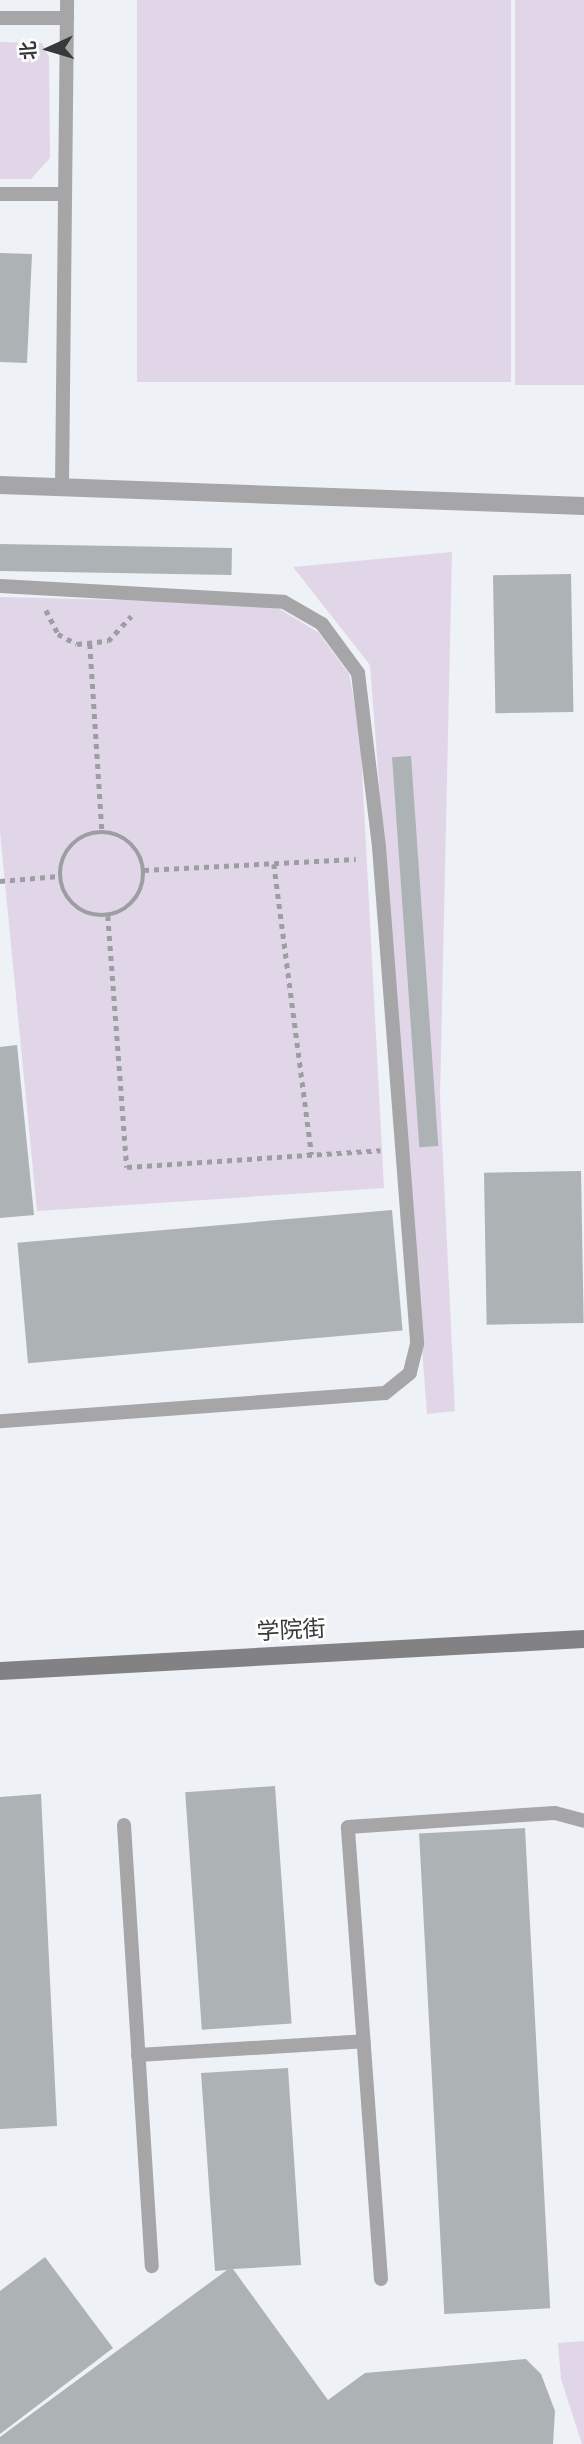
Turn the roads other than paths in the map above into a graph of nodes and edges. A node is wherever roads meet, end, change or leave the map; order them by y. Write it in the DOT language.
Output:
graph roads {
  1 [pos="67,0"];
  2 [pos="0,18"];
  3 [pos="67,18"];
  4 [pos="0,194"];
  5 [pos="65,194"];
  6 [pos="0,485"];
  7 [pos="62,487"];
  8 [pos="584,506"];
  9 [pos="0,586"];
  10 [pos="0,1421"];
  11 [pos="584,1639"];
  12 [pos="0,1671"];
  13 [pos="584,1821"];
  14 [pos="124,1825"];
  15 [pos="364,2041"];
  16 [pos="138,2055"];
  17 [pos="152,2266"];
  18 [pos="381,2279"];
  1 -- 3 [label="lane"];
  2 -- 3 [label="lane"];
  3 -- 5 [label="lane"];
  4 -- 5 [label="lane"];
  5 -- 7 [label="lane"];
  6 -- 7 [label="street"];
  7 -- 8 [label="street"];
  9 -- 10 [label="lane"];
  11 -- 12 [label="street, 学院街"];
  13 -- 15 [label="lane"];
  14 -- 16 [label="lane"];
  15 -- 16 [label="lane"];
  15 -- 18 [label="lane"];
  16 -- 17 [label="lane"];
}
